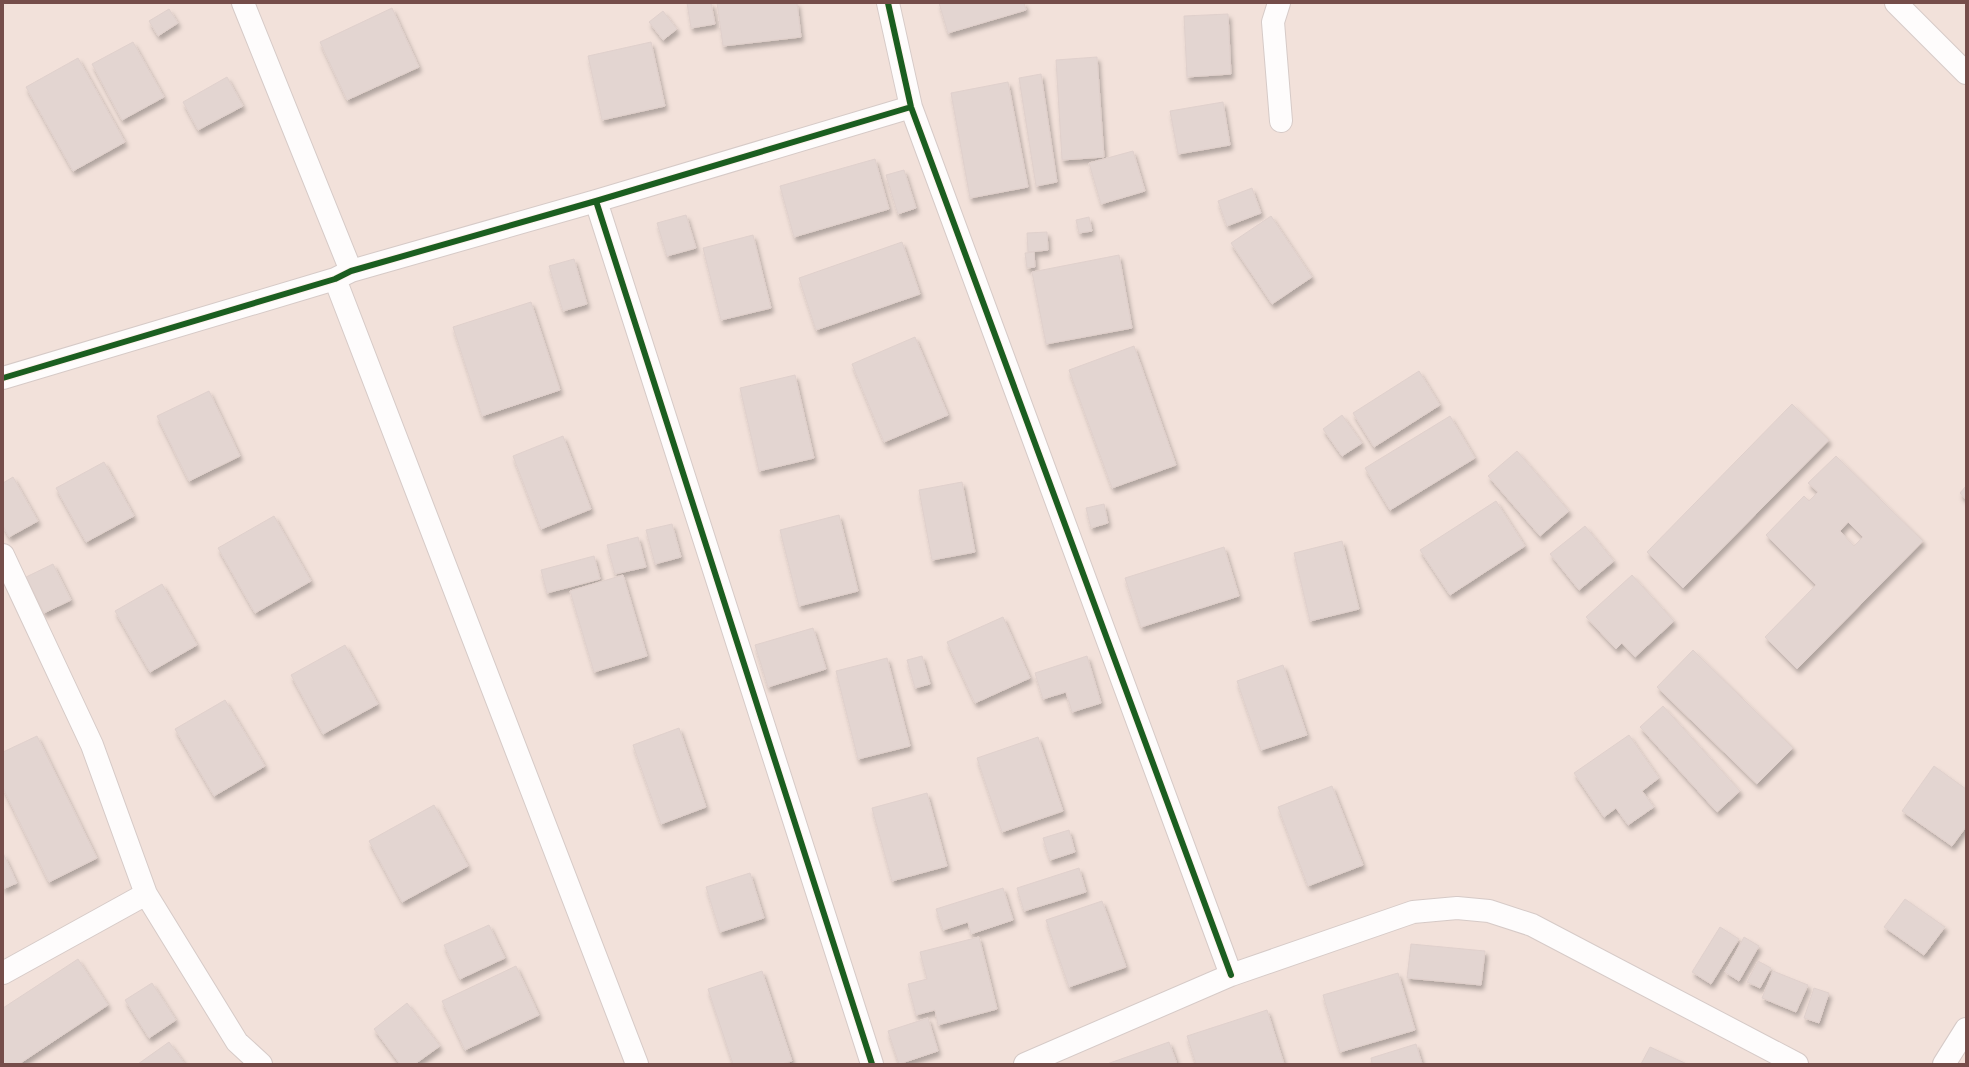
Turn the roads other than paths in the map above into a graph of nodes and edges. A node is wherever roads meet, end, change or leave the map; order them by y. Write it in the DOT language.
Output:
graph roads {
  1 [pos="243,3"];
  2 [pos="888,3"];
  3 [pos="1279,3"];
  4 [pos="1896,3"];
  5 [pos="1966,73"];
  6 [pos="911,107"];
  7 [pos="1280,121"];
  8 [pos="596,201"];
  9 [pos="343,275"];
  10 [pos="3,378"];
  11 [pos="3,555"];
  12 [pos="146,894"];
  13 [pos="3,973"];
  14 [pos="1232,975"];
  15 [pos="1966,1029"];
  16 [pos="260,1064"];
  17 [pos="637,1064"];
  18 [pos="872,1064"];
  19 [pos="1026,1064"];
  20 [pos="1797,1064"];
  21 [pos="1944,1064"];
  1 -- 9 [label="street"];
  2 -- 6 [label="street"];
  3 -- 7 [label="street"];
  4 -- 5 [label="street"];
  6 -- 8 [label="street"];
  6 -- 14 [label="street"];
  8 -- 9 [label="street"];
  8 -- 18 [label="street"];
  9 -- 10 [label="street"];
  9 -- 17 [label="street"];
  11 -- 12 [label="street"];
  12 -- 13 [label="street"];
  12 -- 16 [label="street"];
  14 -- 19 [label="street"];
  14 -- 20 [label="street"];
  15 -- 21 [label="street"];
}
